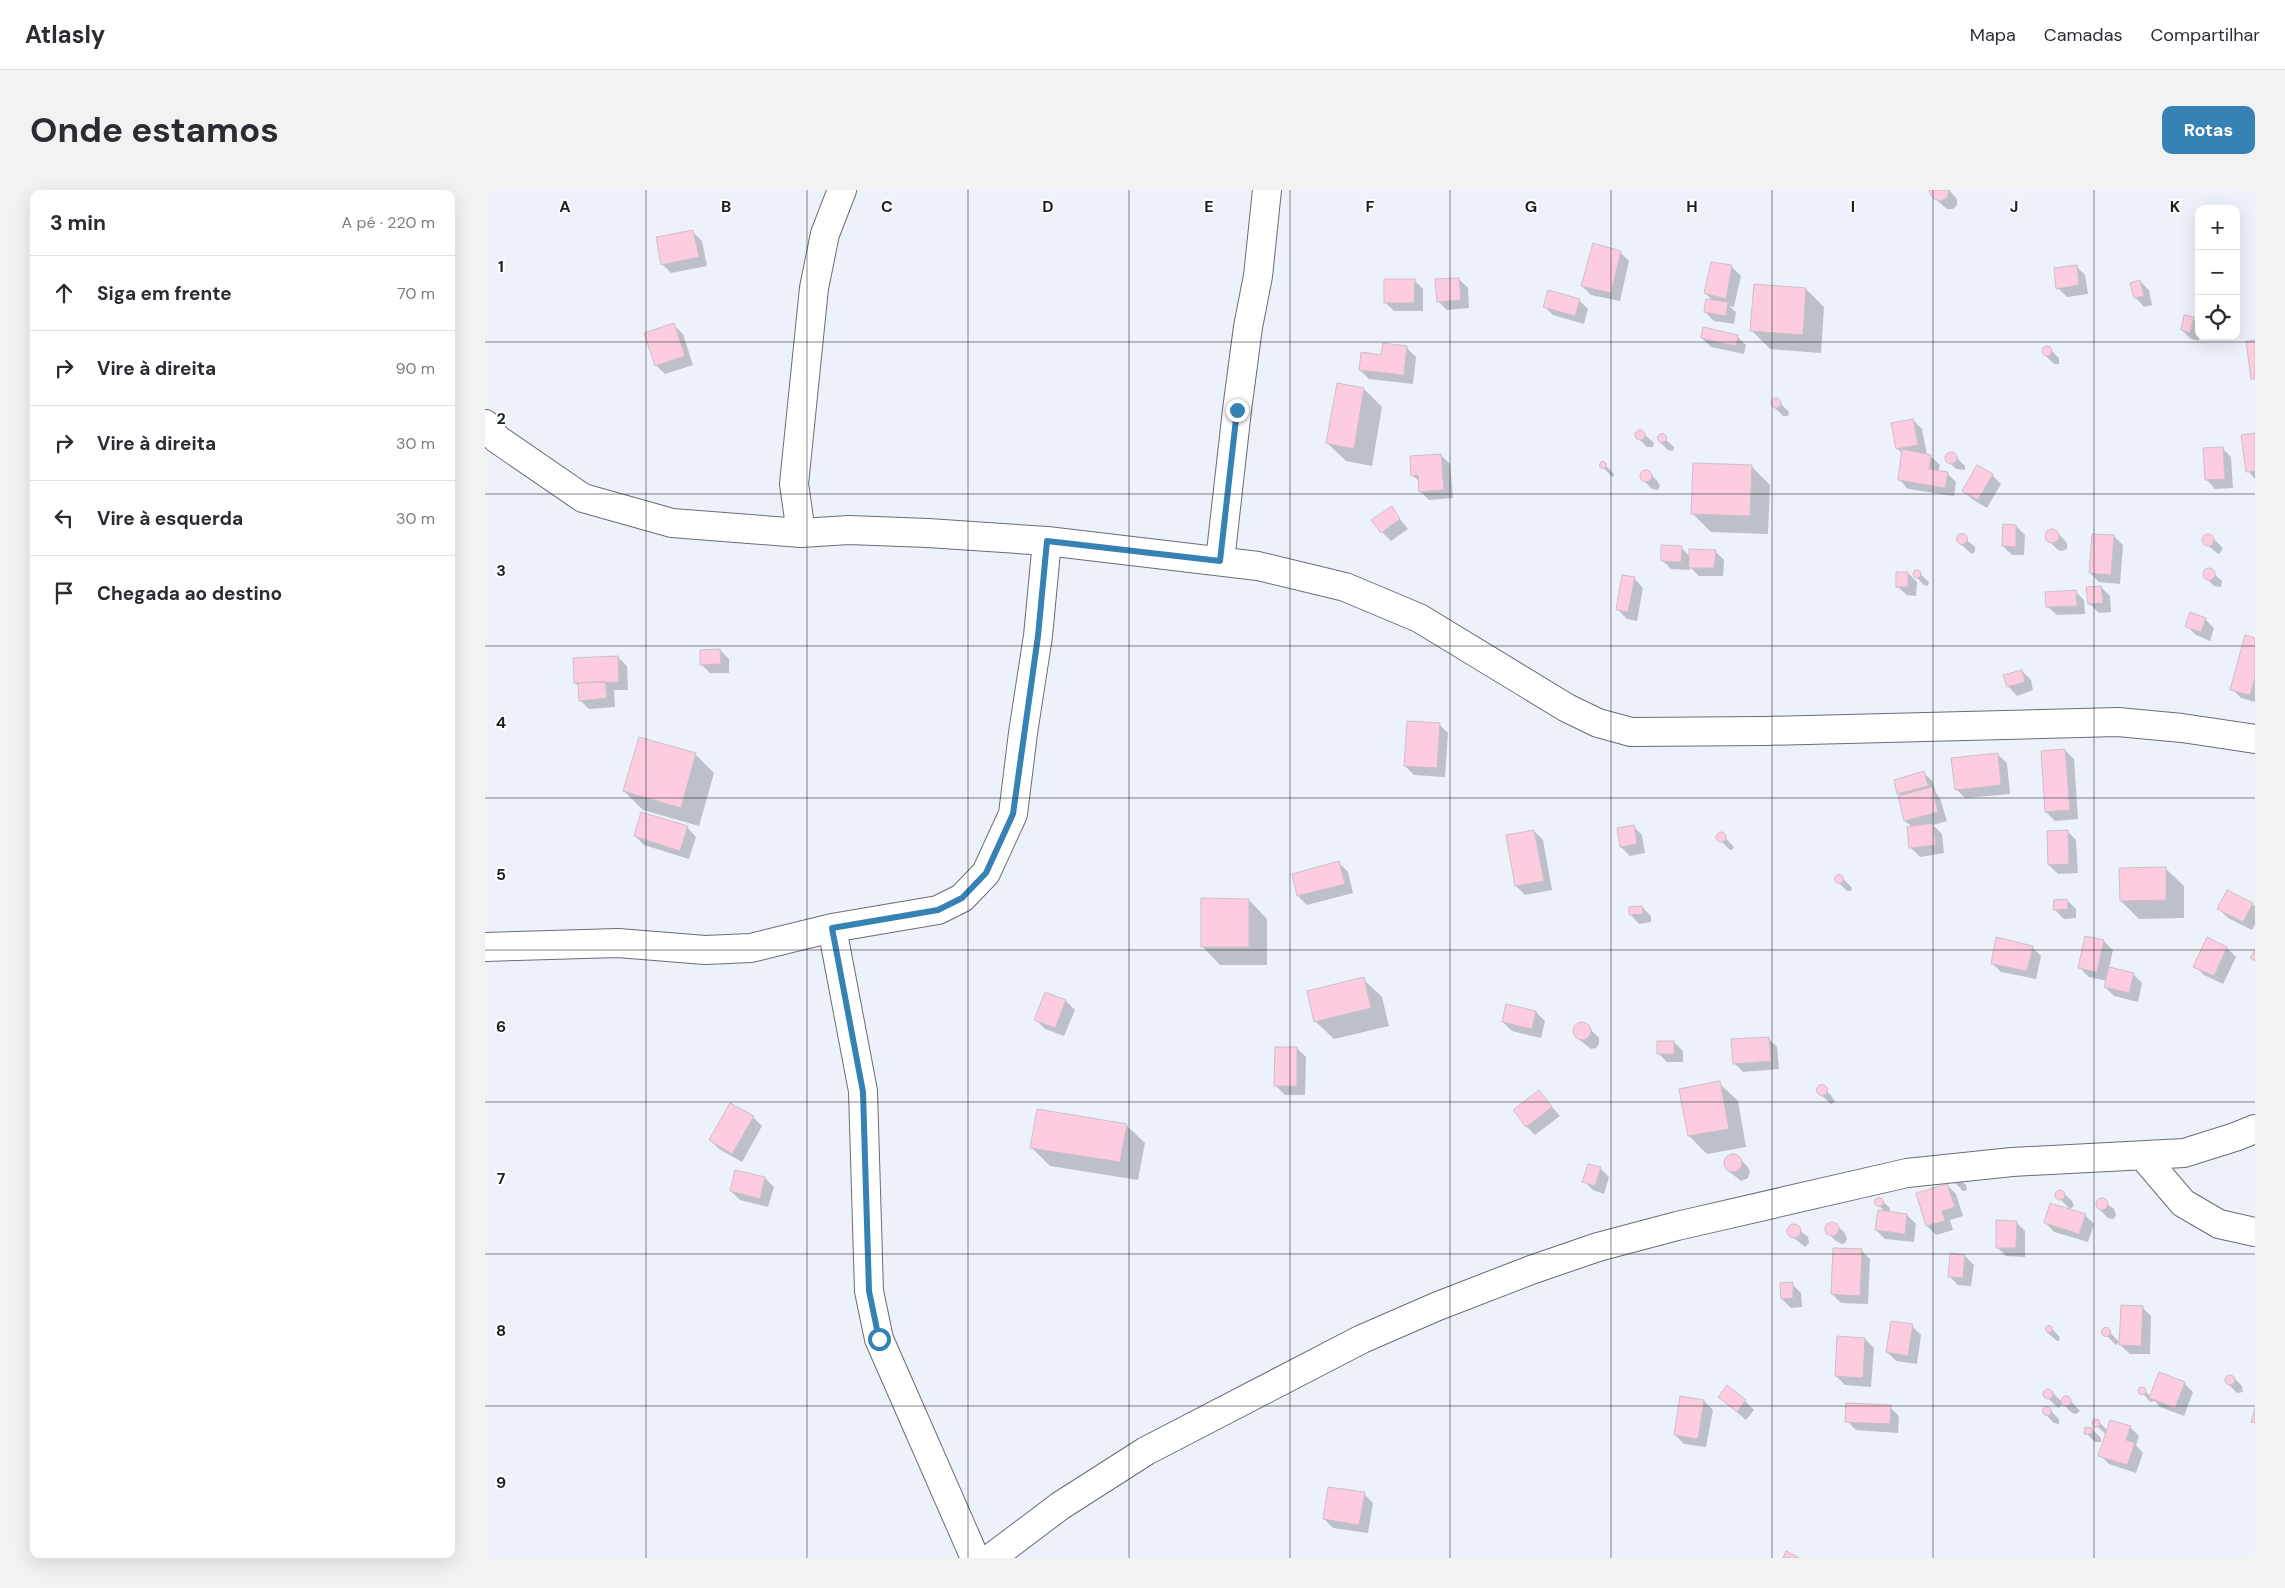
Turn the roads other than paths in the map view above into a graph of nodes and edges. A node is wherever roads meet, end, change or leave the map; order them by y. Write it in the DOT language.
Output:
graph roads {
  1 [pos="842,190"];
  2 [pos="1267,190"];
  3 [pos="485,424"];
  4 [pos="801,533"];
  5 [pos="1047,541"];
  6 [pos="1220,561"];
  7 [pos="2255,739"];
  8 [pos="832,928"];
  9 [pos="485,947"];
  10 [pos="2255,1129"];
  11 [pos="2143,1156"];
  12 [pos="2255,1232"];
  13 [pos="975,1558"];
  14 [pos="991,1558"];
  1 -- 4 [label="street"];
  2 -- 6 [label="street"];
  3 -- 4 [label="street"];
  4 -- 5 [label="street"];
  5 -- 6 [label="street"];
  5 -- 8 [label="street"];
  6 -- 7 [label="street"];
  8 -- 9 [label="street"];
  8 -- 13 [label="street"];
  10 -- 11 [label="street"];
  11 -- 12 [label="street"];
  11 -- 14 [label="street"];
}
